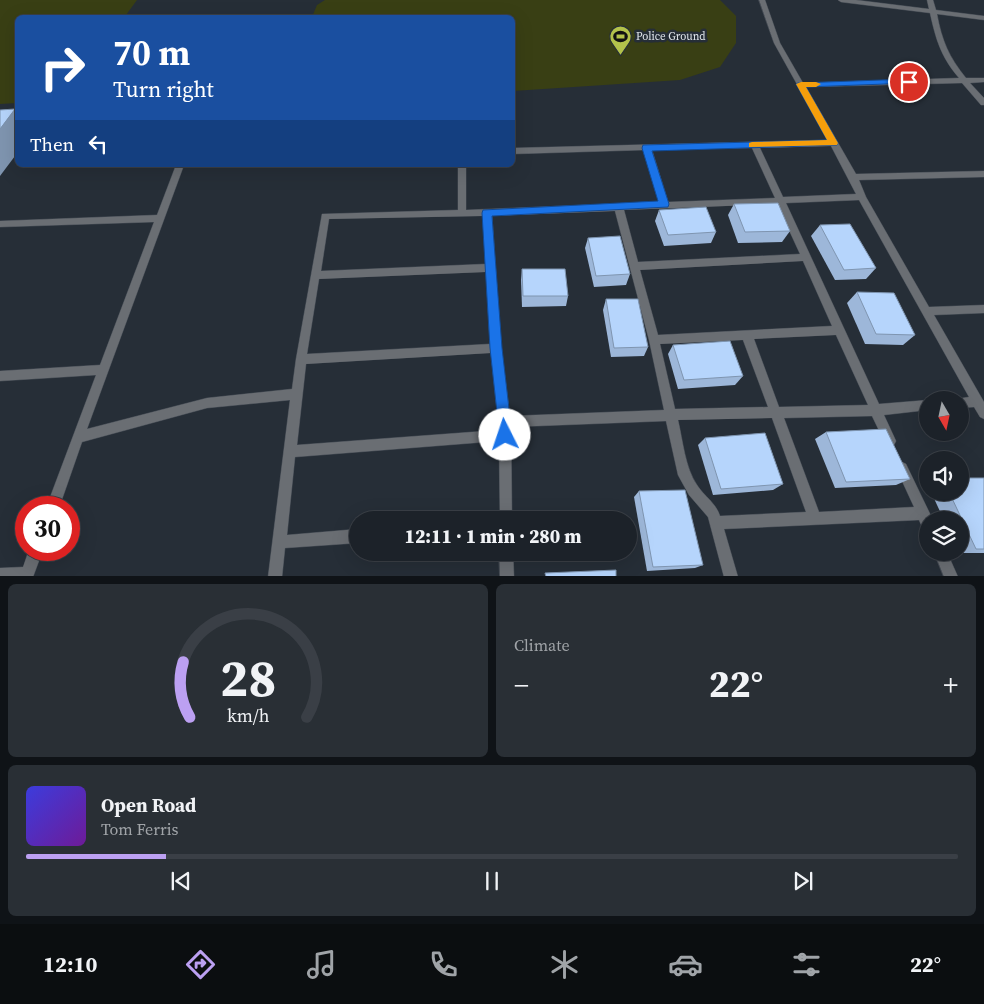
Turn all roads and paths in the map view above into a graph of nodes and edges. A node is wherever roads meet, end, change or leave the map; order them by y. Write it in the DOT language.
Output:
graph roads {
  1 [pos="762,0"];
  2 [pos="841,0"];
  3 [pos="930,0"];
  4 [pos="934,12"];
  5 [pos="984,18"];
  6 [pos="964,80"];
  7 [pos="984,80"];
  8 [pos="801,84"];
  9 [pos="984,103"];
  10 [pos="834,143"];
  11 [pos="755,145"];
  12 [pos="647,148"];
  13 [pos="515,151"];
  14 [pos="179,167"];
  15 [pos="462,167"];
  16 [pos="984,174"];
  17 [pos="853,177"];
  18 [pos="862,197"];
  19 [pos="781,200"];
  20 [pos="664,204"];
  21 [pos="619,208"];
  22 [pos="462,213"];
  23 [pos="487,213"];
  24 [pos="160,218"];
  25 [pos="0,224"];
  26 [pos="807,257"];
  27 [pos="634,266"];
  28 [pos="491,268"];
  29 [pos="316,274"];
  30 [pos="984,309"];
  31 [pos="925,311"];
  32 [pos="840,330"];
  33 [pos="748,335"];
  34 [pos="654,340"];
  35 [pos="496,348"];
  36 [pos="301,358"];
  37 [pos="103,370"];
  38 [pos="0,376"];
  39 [pos="297,394"];
  40 [pos="977,401"];
  41 [pos="969,402"];
  42 [pos="919,406"];
  43 [pos="876,410"];
  44 [pos="776,412"];
  45 [pos="984,414"];
  46 [pos="670,415"];
  47 [pos="505,422"];
  48 [pos="505,435"];
  49 [pos="77,438"];
  50 [pos="291,451"];
  51 [pos="56,496"];
  52 [pos="506,511"];
  53 [pos="922,511"];
  54 [pos="814,518"];
  55 [pos="919,518"];
  56 [pos="716,523"];
  57 [pos="349,537"];
  58 [pos="280,542"];
  59 [pos="32,561"];
  60 [pos="506,561"];
  61 [pos="944,561"];
  62 [pos="27,575"];
  63 [pos="0,576"];
  64 [pos="274,576"];
  65 [pos="507,576"];
  66 [pos="731,576"];
  67 [pos="951,576"];
  1 -- 8 [label="street"];
  2 -- 4 [label="street"];
  3 -- 4 [label="street"];
  4 -- 5 [label="street"];
  4 -- 6 [label="street"];
  6 -- 7 [label="street"];
  6 -- 8 [label="street"];
  6 -- 9 [label="street"];
  8 -- 10 [label="street"];
  10 -- 11 [label="street"];
  10 -- 17 [label="street"];
  11 -- 12 [label="street"];
  11 -- 19 [label="street"];
  12 -- 13 [label="street"];
  12 -- 20 [label="street"];
  14 -- 24 [label="street"];
  15 -- 22 [label="street"];
  16 -- 17 [label="street"];
  17 -- 18 [label="street"];
  18 -- 19 [label="street"];
  18 -- 31 [label="street"];
  19 -- 20 [label="street"];
  19 -- 26 [label="street"];
  20 -- 21 [label="street"];
  21 -- 23 [label="street"];
  21 -- 27 [label="street"];
  22 -- 23 [label="street"];
  22 -- 29 [label="street"];
  23 -- 28 [label="street"];
  24 -- 25 [label="street"];
  24 -- 37 [label="street"];
  26 -- 27 [label="street"];
  26 -- 32 [label="street"];
  27 -- 34 [label="street"];
  28 -- 29 [label="street"];
  28 -- 35 [label="street"];
  29 -- 36 [label="street"];
  30 -- 31 [label="street"];
  31 -- 40 [label="street"];
  32 -- 33 [label="street"];
  32 -- 43 [label="street"];
  33 -- 34 [label="street"];
  33 -- 44 [label="street"];
  34 -- 46 [label="street"];
  35 -- 36 [label="street"];
  35 -- 47 [label="street"];
  36 -- 39 [label="street"];
  37 -- 38 [label="street"];
  37 -- 49 [label="street"];
  39 -- 49 [label="street"];
  39 -- 50 [label="street"];
  40 -- 41 [label="street"];
  40 -- 45 [label="street"];
  42 -- 43 [label="street"];
  43 -- 44 [label="street"];
  43 -- 53 [label="street"];
  44 -- 46 [label="street"];
  44 -- 54 [label="street"];
  46 -- 47 [label="street"];
  46 -- 56 [label="street"];
  47 -- 48 [label="street"];
  48 -- 50 [label="street"];
  48 -- 52 [label="street"];
  49 -- 51 [label="street"];
  50 -- 58 [label="street"];
  54 -- 55 [label="street"];
  54 -- 56 [label="street"];
  56 -- 66 [label="street"];
  57 -- 58 [label="street"];
  58 -- 64 [label="street"];
  59 -- 62 [label="street"];
  60 -- 65 [label="street"];
  61 -- 67 [label="street"];
  62 -- 63 [label="street"];
}
